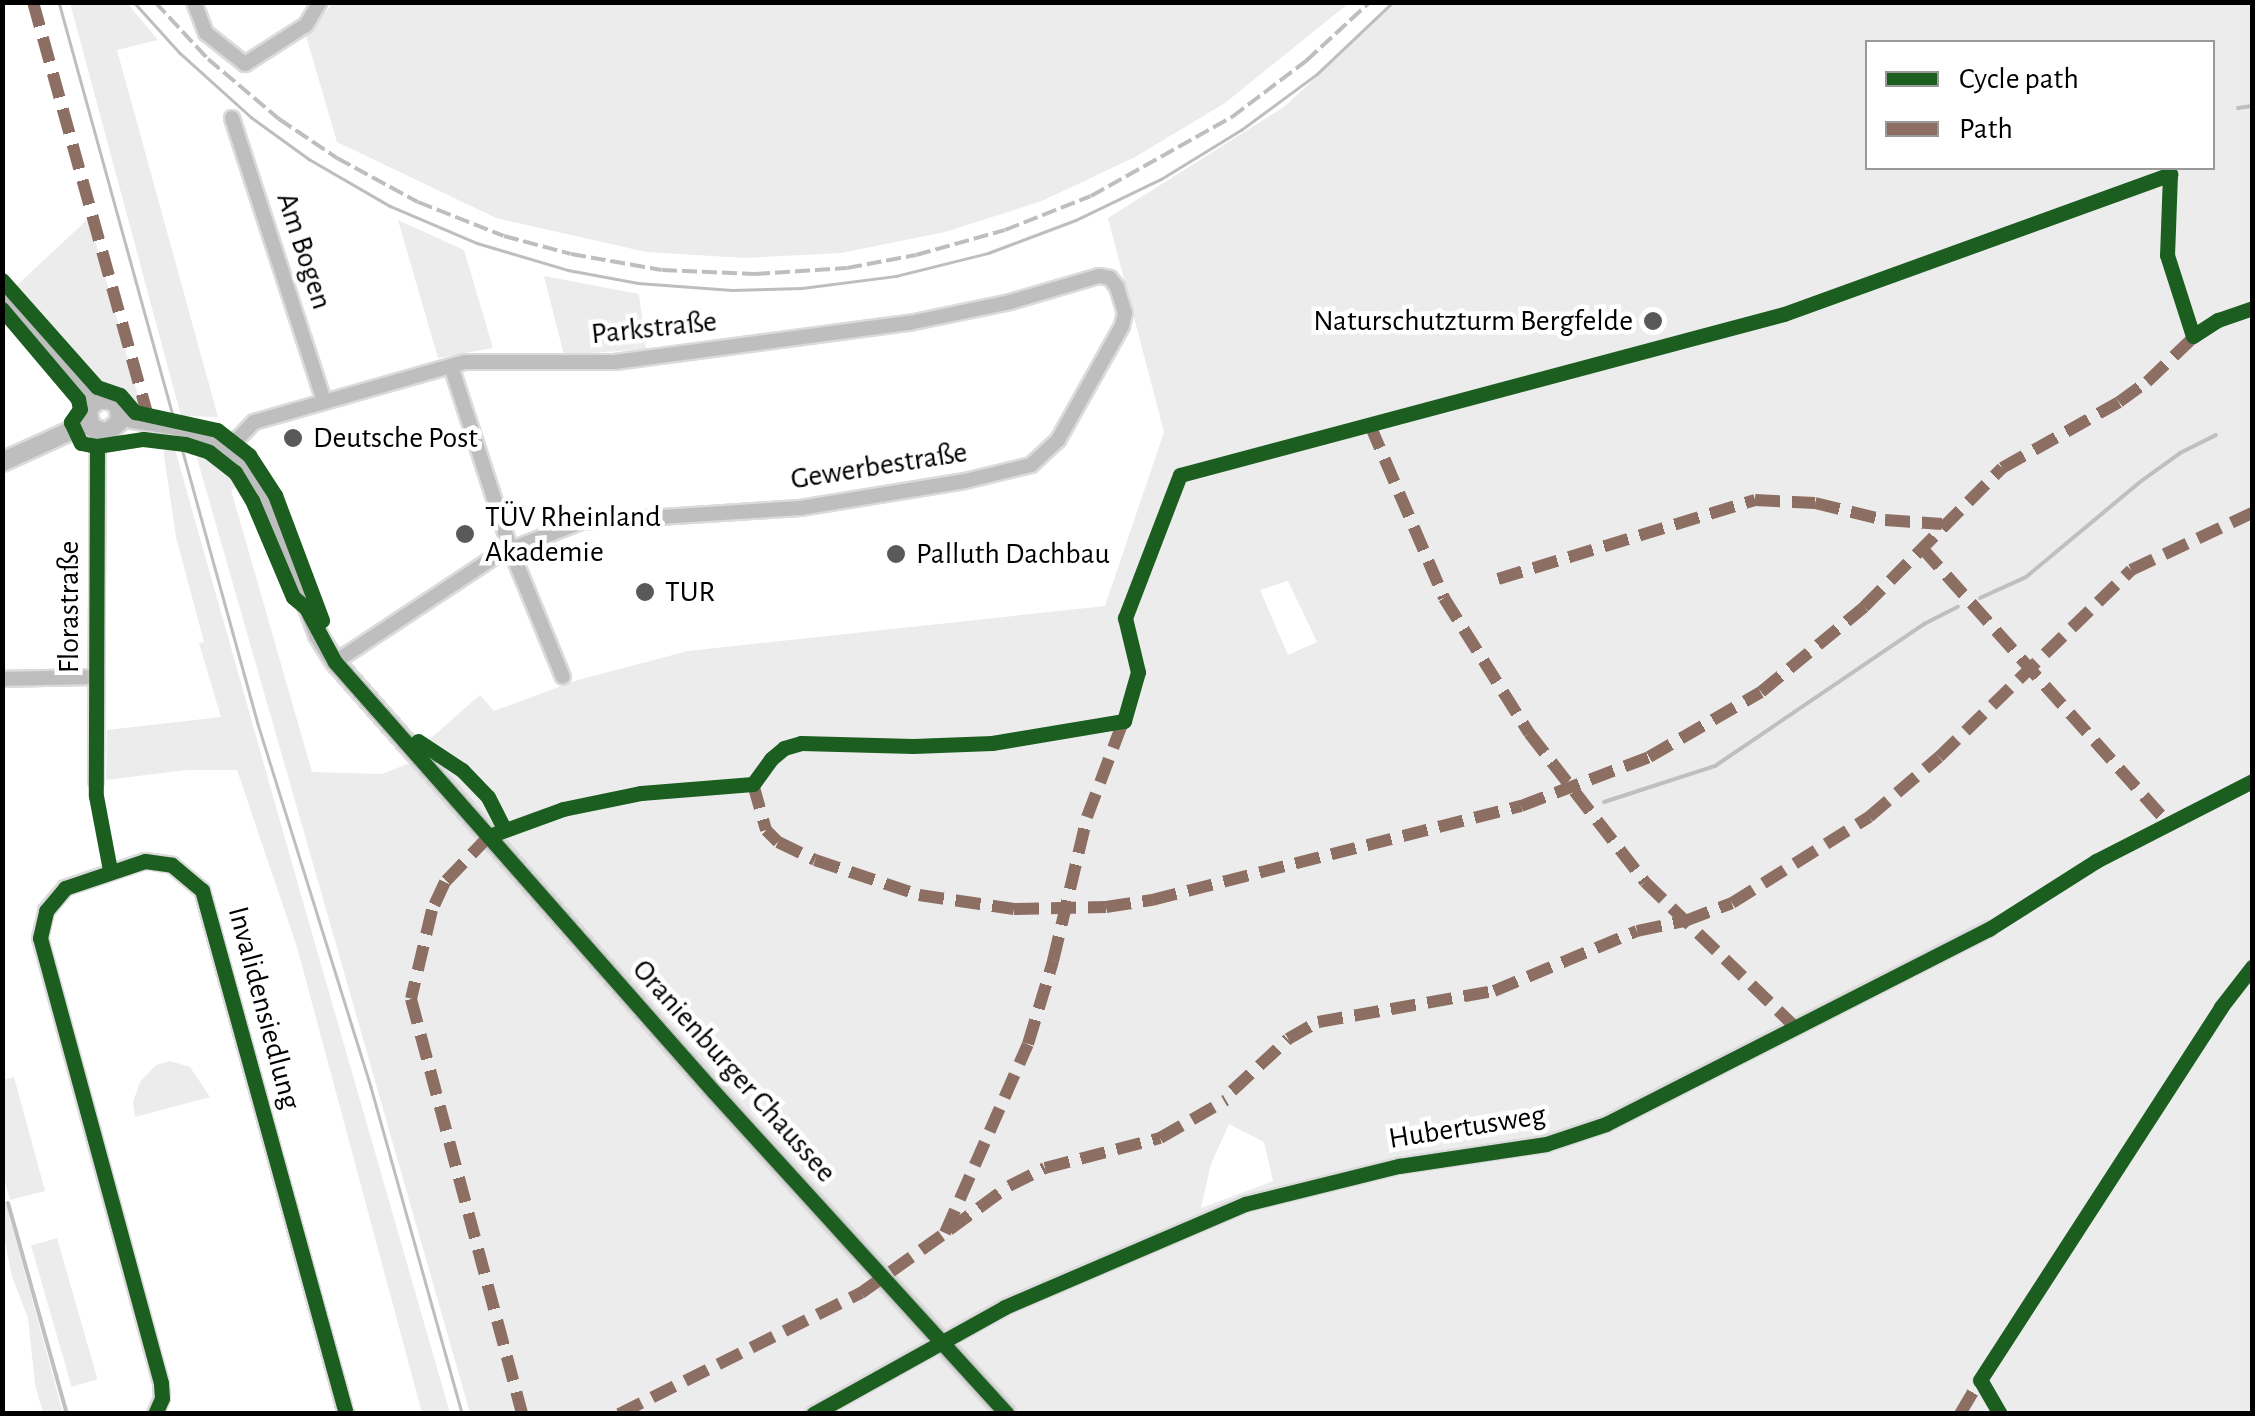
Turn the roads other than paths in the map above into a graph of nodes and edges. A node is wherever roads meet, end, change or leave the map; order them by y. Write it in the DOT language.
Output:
graph roads {
  1 [pos="194,2"];
  2 [pos="320,2"];
  3 [pos="232,118"];
  4 [pos="1102,276"];
  5 [pos="2,294"];
  6 [pos="46,343"];
  7 [pos="451,366"];
  8 [pos="324,400"];
  9 [pos="102,421"];
  10 [pos="228,451"];
  11 [pos="2,462"];
  12 [pos="510,548"];
  13 [pos="335,662"];
  14 [pos="563,676"];
  15 [pos="97,677"];
  16 [pos="2,679"];
  17 [pos="96,781"];
  18 [pos="1989,929"];
  19 [pos="939,1341"];
  20 [pos="155,1414"];
  21 [pos="346,1414"];
  22 [pos="813,1414"];
  23 [pos="1008,1414"];
  1 -- 2 [label="street"];
  3 -- 8 [label="street, Am Bogen"];
  4 -- 7 [label="street, Parkstraße"];
  4 -- 12 [label="street, Gewerbestraße"];
  5 -- 6 [label="main road"];
  6 -- 9 [label="main road"];
  6 -- 9 [label="main road"];
  7 -- 8 [label="street, Parkstraße"];
  7 -- 12 [label="street"];
  8 -- 10 [label="street, Parkstraße"];
  9 -- 10 [label="main road"];
  9 -- 11 [label="main road"];
  9 -- 15 [label="street, Florastraße"];
  10 -- 13 [label="main road, Oranienburger Chaussee"];
  12 -- 13 [label="street, Gewerbestraße"];
  12 -- 14 [label="street"];
  13 -- 19 [label="main road, Oranienburger Chaussee"];
  15 -- 16 [label="street"];
  15 -- 17 [label="street, Florastraße"];
  18 -- 19 [label="street, Hubertusweg"];
  19 -- 22 [label="street, Hubertusweg"];
  19 -- 23 [label="main road, Oranienburger Chaussee"];
  20 -- 21 [label="street, Invalidensiedlung"];
}
